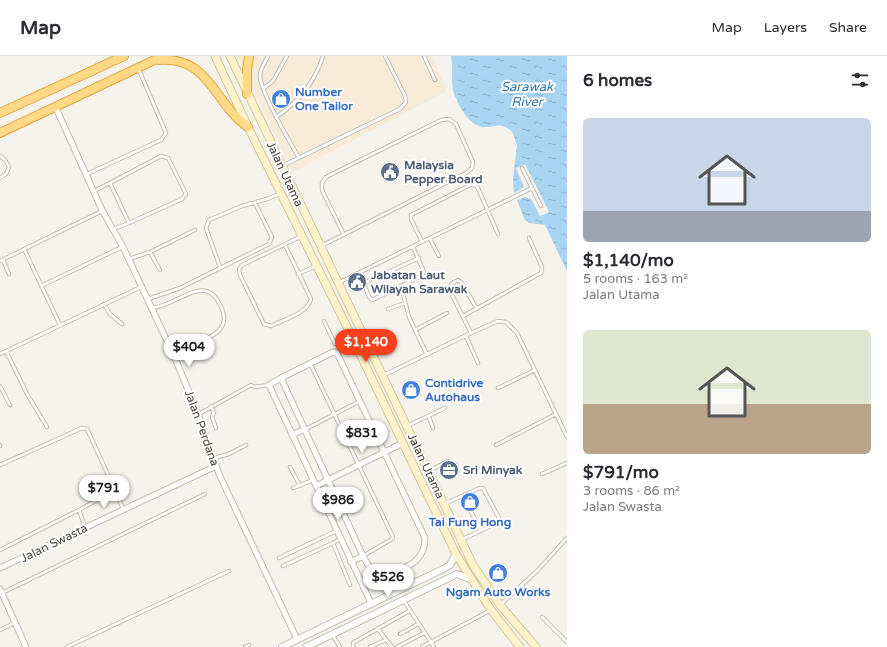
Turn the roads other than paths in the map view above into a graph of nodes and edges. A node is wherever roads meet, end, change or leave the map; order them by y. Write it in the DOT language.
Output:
graph roads {
  1 [pos="124,56"];
  2 [pos="164,56"];
  3 [pos="215,56"];
  4 [pos="230,56"];
  5 [pos="249,56"];
  6 [pos="268,56"];
  7 [pos="287,56"];
  8 [pos="323,56"];
  9 [pos="385,56"];
  10 [pos="424,56"];
  11 [pos="153,61"];
  12 [pos="138,68"];
  13 [pos="435,80"];
  14 [pos="264,88"];
  15 [pos="247,94"];
  16 [pos="56,108"];
  17 [pos="0,113"];
  18 [pos="276,117"];
  19 [pos="248,127"];
  20 [pos="0,133"];
  21 [pos="0,156"];
  22 [pos="299,158"];
  23 [pos="281,166"];
  24 [pos="522,168"];
  25 [pos="86,174"];
  26 [pos="0,178"];
  27 [pos="110,183"];
  28 [pos="532,188"];
  29 [pos="94,191"];
  30 [pos="281,193"];
  31 [pos="255,203"];
  32 [pos="541,206"];
  33 [pos="102,210"];
  34 [pos="487,211"];
  35 [pos="129,223"];
  36 [pos="113,229"];
  37 [pos="195,230"];
  38 [pos="498,234"];
  39 [pos="344,235"];
  40 [pos="302,236"];
  41 [pos="529,238"];
  42 [pos="430,239"];
  43 [pos="422,242"];
  44 [pos="285,245"];
  45 [pos="320,246"];
  46 [pos="123,247"];
  47 [pos="413,247"];
  48 [pos="24,249"];
  49 [pos="150,252"];
  50 [pos="439,256"];
  51 [pos="419,258"];
  52 [pos="128,259"];
  53 [pos="1,260"];
  54 [pos="316,266"];
  55 [pos="220,267"];
  56 [pos="160,270"];
  57 [pos="360,273"];
  58 [pos="9,274"];
  59 [pos="298,274"];
  60 [pos="338,283"];
  61 [pos="364,283"];
  62 [pos="42,286"];
  63 [pos="141,286"];
  64 [pos="401,286"];
  65 [pos="147,299"];
  66 [pos="405,303"];
  67 [pos="104,304"];
  68 [pos="151,308"];
  69 [pos="388,309"];
  70 [pos="477,309"];
  71 [pos="447,313"];
  72 [pos="463,316"];
  73 [pos="324,321"];
  74 [pos="122,324"];
  75 [pos="60,325"];
  76 [pos="415,330"];
  77 [pos="471,333"];
  78 [pos="351,335"];
  79 [pos="466,336"];
  80 [pos="192,345"];
  81 [pos="6,351"];
  82 [pos="0,354"];
  83 [pos="427,355"];
  84 [pos="309,363"];
  85 [pos="478,363"];
  86 [pos="535,370"];
  87 [pos="383,376"];
  88 [pos="281,378"];
  89 [pos="269,385"];
  90 [pos="0,386"];
  91 [pos="498,388"];
  92 [pos="360,401"];
  93 [pos="10,405"];
  94 [pos="211,406"];
  95 [pos="445,408"];
  96 [pos="198,414"];
  97 [pos="556,414"];
  98 [pos="334,416"];
  99 [pos="429,417"];
  100 [pos="407,426"];
  101 [pos="47,427"];
  102 [pos="216,428"];
  103 [pos="433,428"];
  104 [pos="305,430"];
  105 [pos="292,435"];
  106 [pos="567,437"];
  107 [pos="403,443"];
  108 [pos="246,445"];
  109 [pos="496,445"];
  110 [pos="384,453"];
  111 [pos="213,458"];
  112 [pos="448,461"];
  113 [pos="567,463"];
  114 [pos="0,465"];
  115 [pos="216,466"];
  116 [pos="358,466"];
  117 [pos="290,467"];
  118 [pos="428,471"];
  119 [pos="542,474"];
  120 [pos="313,480"];
  121 [pos="328,480"];
  122 [pos="300,486"];
  123 [pos="316,486"];
  124 [pos="293,488"];
  125 [pos="115,490"];
  126 [pos="205,494"];
  127 [pos="463,496"];
  128 [pos="444,504"];
  129 [pos="123,509"];
  130 [pos="79,510"];
  131 [pos="85,528"];
  132 [pos="337,531"];
  133 [pos="481,531"];
  134 [pos="567,538"];
  135 [pos="340,539"];
  136 [pos="461,541"];
  137 [pos="333,542"];
  138 [pos="1,548"];
  139 [pos="456,554"];
  140 [pos="363,556"];
  141 [pos="279,558"];
  142 [pos="352,562"];
  143 [pos="283,566"];
  144 [pos="0,568"];
  145 [pos="229,571"];
  146 [pos="470,579"];
  147 [pos="350,585"];
  148 [pos="1,591"];
  149 [pos="404,601"];
  150 [pos="371,603"];
  151 [pos="500,605"];
  152 [pos="491,610"];
  153 [pos="409,611"];
  154 [pos="542,618"];
  155 [pos="16,622"];
  156 [pos="418,624"];
  157 [pos="378,629"];
  158 [pos="0,630"];
  159 [pos="424,633"];
  160 [pos="332,634"];
  161 [pos="400,634"];
  162 [pos="297,639"];
  163 [pos="386,640"];
  164 [pos="431,642"];
  165 [pos="567,642"];
  166 [pos="249,645"];
  167 [pos="339,646"];
  168 [pos="26,647"];
  169 [pos="67,647"];
  170 [pos="245,647"];
  171 [pos="282,647"];
  172 [pos="306,647"];
  173 [pos="334,647"];
  174 [pos="353,647"];
  175 [pos="370,647"];
  176 [pos="392,647"];
  177 [pos="397,647"];
  178 [pos="422,647"];
  179 [pos="434,647"];
  180 [pos="520,647"];
  181 [pos="536,647"];
  1 -- 17 [label="highway"];
  2 -- 11 [label="highway"];
  3 -- 19 [label="main road, Jalan Utama"];
  4 -- 15 [label="main road, Jalan Utama"];
  5 -- 15 [label="highway"];
  6 -- 14 [label="lane"];
  7 -- 14 [label="lane"];
  8 -- 18 [label="lane"];
  9 -- 22 [label="lane"];
  10 -- 13 [label="lane"];
  11 -- 12 [label="highway"];
  11 -- 19 [label="highway"];
  12 -- 16 [label="highway"];
  12 -- 25 [label="lane"];
  14 -- 18 [label="lane"];
  15 -- 23 [label="main road, Jalan Utama"];
  16 -- 20 [label="highway"];
  16 -- 25 [label="street, Jalan Perdana"];
  18 -- 22 [label="lane"];
  19 -- 30 [label="main road, Jalan Utama"];
  21 -- 26 [label="lane"];
  22 -- 23 [label="lane"];
  23 -- 45 [label="main road, Jalan Utama"];
  24 -- 28 [label="lane"];
  25 -- 29 [label="street, Jalan Perdana"];
  27 -- 29 [label="lane"];
  27 -- 35 [label="lane"];
  27 -- 35 [label="lane"];
  28 -- 32 [label="lane"];
  28 -- 34 [label="lane"];
  29 -- 33 [label="street, Jalan Perdana"];
  30 -- 31 [label="lane"];
  30 -- 40 [label="main road, Jalan Utama"];
  31 -- 55 [label="lane"];
  31 -- 55 [label="lane"];
  33 -- 36 [label="street, Jalan Perdana"];
  33 -- 48 [label="lane"];
  34 -- 38 [label="lane"];
  34 -- 42 [label="lane"];
  34 -- 43 [label="lane"];
  35 -- 36 [label="lane"];
  36 -- 46 [label="street, Jalan Perdana"];
  37 -- 49 [label="lane"];
  39 -- 39 [label="lane"];
  39 -- 45 [label="lane"];
  40 -- 44 [label="lane"];
  40 -- 54 [label="main road, Jalan Utama"];
  41 -- 70 [label="lane"];
  42 -- 43 [label="lane"];
  42 -- 50 [label="lane"];
  43 -- 47 [label="lane"];
  44 -- 59 [label="lane"];
  44 -- 59 [label="lane"];
  45 -- 60 [label="main road, Jalan Utama"];
  46 -- 52 [label="street, Jalan Perdana"];
  46 -- 62 [label="lane"];
  47 -- 51 [label="lane"];
  47 -- 57 [label="lane"];
  48 -- 53 [label="lane"];
  48 -- 62 [label="lane"];
  49 -- 52 [label="lane"];
  49 -- 56 [label="lane"];
  51 -- 61 [label="lane"];
  51 -- 64 [label="lane"];
  52 -- 63 [label="street, Jalan Perdana"];
  53 -- 58 [label="lane"];
  54 -- 59 [label="lane"];
  54 -- 78 [label="main road, Jalan Utama"];
  55 -- 65 [label="lane"];
  57 -- 60 [label="lane"];
  57 -- 61 [label="lane"];
  60 -- 87 [label="main road, Jalan Utama"];
  61 -- 64 [label="lane"];
  62 -- 75 [label="lane"];
  63 -- 65 [label="street, Jalan Perdana"];
  63 -- 67 [label="lane"];
  64 -- 66 [label="lane"];
  65 -- 68 [label="street, Jalan Perdana"];
  66 -- 69 [label="lane"];
  66 -- 76 [label="lane"];
  67 -- 74 [label="lane"];
  67 -- 75 [label="lane"];
  68 -- 80 [label="lane"];
  68 -- 96 [label="street, Jalan Perdana"];
  70 -- 72 [label="lane"];
  70 -- 72 [label="lane"];
  71 -- 76 [label="lane"];
  72 -- 77 [label="lane"];
  73 -- 78 [label="lane"];
  75 -- 81 [label="lane"];
  76 -- 83 [label="lane"];
  77 -- 79 [label="lane"];
  77 -- 86 [label="lane"];
  78 -- 107 [label="main road, Jalan Utama"];
  79 -- 83 [label="lane"];
  79 -- 85 [label="lane"];
  81 -- 82 [label="lane"];
  81 -- 101 [label="lane"];
  83 -- 87 [label="lane"];
  84 -- 88 [label="street"];
  84 -- 92 [label="street"];
  84 -- 98 [label="lane"];
  86 -- 91 [label="lane"];
  86 -- 97 [label="lane"];
  87 -- 100 [label="main road, Jalan Utama"];
  88 -- 89 [label="street"];
  88 -- 104 [label="street"];
  89 -- 94 [label="lane"];
  89 -- 105 [label="street"];
  90 -- 93 [label="lane"];
  92 -- 98 [label="lane"];
  92 -- 110 [label="street"];
  94 -- 96 [label="lane"];
  94 -- 102 [label="lane"];
  95 -- 99 [label="lane"];
  96 -- 111 [label="street, Jalan Perdana"];
  97 -- 106 [label="lane"];
  97 -- 109 [label="lane"];
  98 -- 104 [label="lane"];
  98 -- 116 [label="lane"];
  99 -- 100 [label="lane"];
  99 -- 103 [label="lane"];
  100 -- 118 [label="main road, Jalan Utama"];
  104 -- 105 [label="street"];
  104 -- 121 [label="street"];
  105 -- 120 [label="street"];
  107 -- 110 [label="street"];
  107 -- 139 [label="main road, Jalan Utama"];
  108 -- 111 [label="lane"];
  110 -- 116 [label="street"];
  110 -- 140 [label="street"];
  111 -- 115 [label="street, Jalan Perdana"];
  112 -- 118 [label="lane"];
  113 -- 119 [label="lane"];
  114 -- 125 [label="lane"];
  115 -- 129 [label="street, Jalan Swasta"];
  115 -- 162 [label="street, Jalan Perdana"];
  116 -- 121 [label="street"];
  116 -- 140 [label="lane"];
  117 -- 122 [label="lane"];
  118 -- 128 [label="main road, Jalan Utama"];
  120 -- 122 [label="lane"];
  120 -- 123 [label="street"];
  121 -- 123 [label="street"];
  121 -- 140 [label="street"];
  122 -- 124 [label="lane"];
  123 -- 132 [label="street"];
  125 -- 129 [label="lane"];
  125 -- 130 [label="lane"];
  126 -- 148 [label="lane"];
  127 -- 128 [label="lane"];
  127 -- 133 [label="lane"];
  127 -- 133 [label="lane"];
  128 -- 136 [label="main road, Jalan Utama"];
  129 -- 131 [label="street, Jalan Swasta"];
  130 -- 131 [label="lane"];
  130 -- 138 [label="lane"];
  131 -- 144 [label="street, Jalan Swasta"];
  132 -- 135 [label="street"];
  132 -- 141 [label="lane"];
  133 -- 136 [label="lane"];
  134 -- 151 [label="lane"];
  135 -- 137 [label="lane"];
  135 -- 142 [label="street"];
  136 -- 151 [label="main road, Jalan Utama"];
  137 -- 143 [label="lane"];
  137 -- 147 [label="lane"];
  139 -- 146 [label="main road, Jalan Utama"];
  139 -- 150 [label="street"];
  140 -- 142 [label="street"];
  142 -- 150 [label="street"];
  145 -- 169 [label="lane"];
  146 -- 149 [label="street"];
  146 -- 152 [label="main road, Jalan Utama"];
  148 -- 155 [label="street"];
  149 -- 153 [label="lane"];
  149 -- 160 [label="street"];
  150 -- 162 [label="street"];
  151 -- 181 [label="main road, Jalan Utama"];
  152 -- 164 [label="lane"];
  152 -- 180 [label="main road, Jalan Utama"];
  153 -- 156 [label="lane"];
  153 -- 157 [label="lane"];
  154 -- 165 [label="lane"];
  155 -- 158 [label="lane"];
  155 -- 168 [label="street"];
  156 -- 159 [label="lane"];
  156 -- 161 [label="lane"];
  157 -- 163 [label="lane"];
  157 -- 174 [label="lane"];
  159 -- 164 [label="lane"];
  159 -- 177 [label="lane"];
  160 -- 167 [label="lane"];
  160 -- 172 [label="street"];
  162 -- 171 [label="street"];
  163 -- 175 [label="lane"];
  163 -- 176 [label="lane"];
  164 -- 178 [label="lane"];
  164 -- 179 [label="lane"];
  166 -- 170 [label="lane"];
  167 -- 173 [label="lane"];
}
